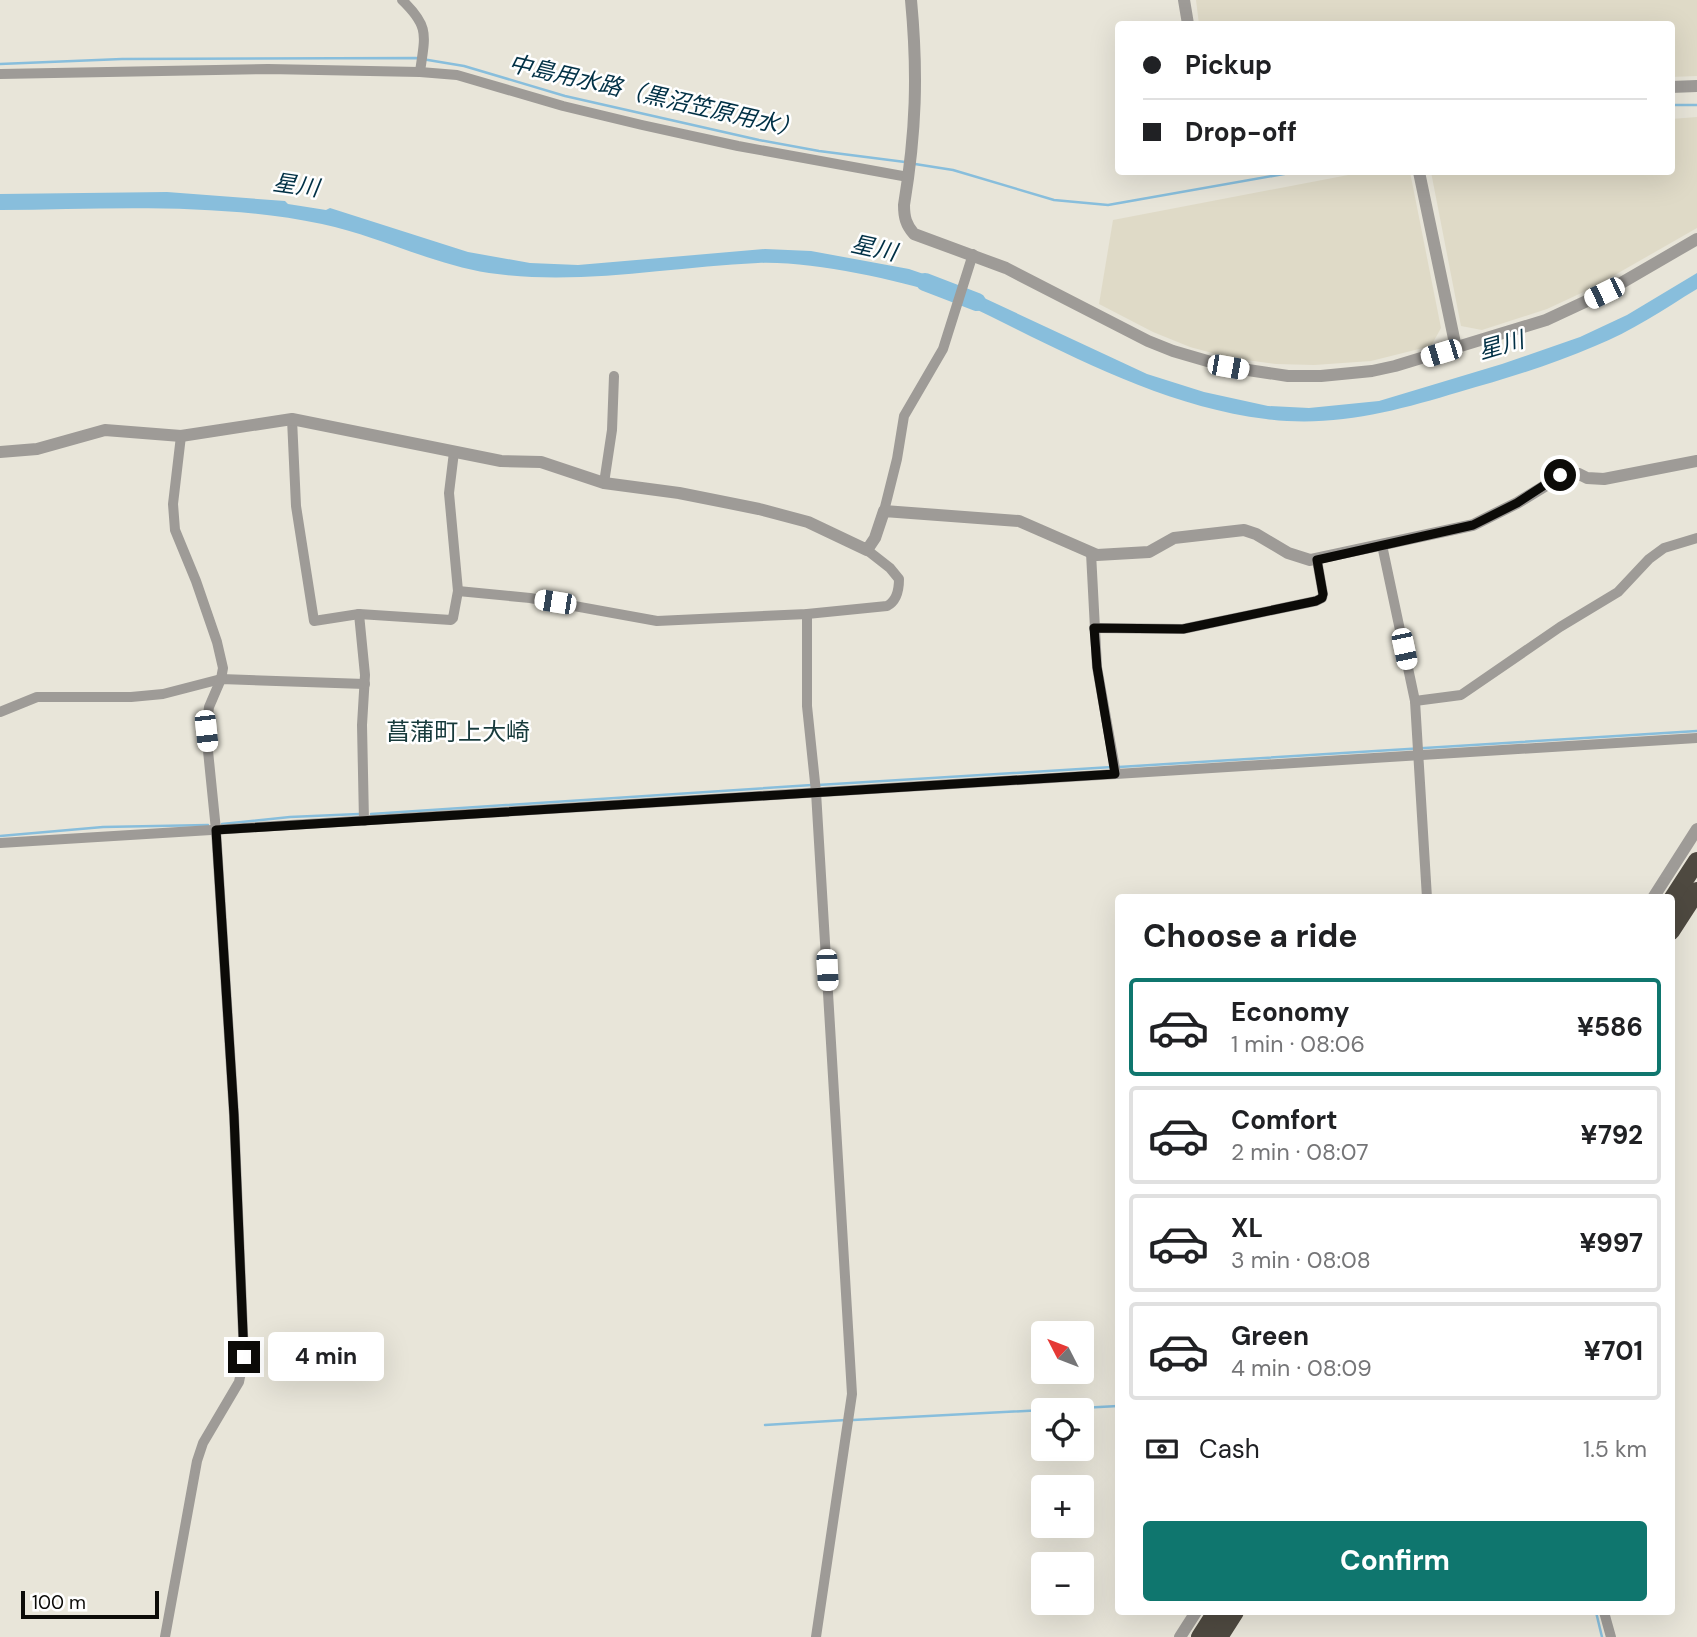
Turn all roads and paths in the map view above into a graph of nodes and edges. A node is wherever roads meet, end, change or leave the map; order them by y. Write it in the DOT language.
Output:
graph roads {
  1 [pos="402,0"];
  2 [pos="911,0"];
  3 [pos="1184,0"];
  4 [pos="1188,21"];
  5 [pos="421,68"];
  6 [pos="0,74"];
  7 [pos="1697,86"];
  8 [pos="1675,87"];
  9 [pos="909,168"];
  10 [pos="1420,175"];
  11 [pos="1697,239"];
  12 [pos="973,254"];
  13 [pos="1456,348"];
  14 [pos="614,376"];
  15 [pos="292,419"];
  16 [pos="181,436"];
  17 [pos="0,452"];
  18 [pos="454,452"];
  19 [pos="1697,461"];
  20 [pos="604,484"];
  21 [pos="884,510"];
  22 [pos="1697,538"];
  23 [pos="1382,545"];
  24 [pos="867,550"];
  25 [pos="1091,553"];
  26 [pos="1317,560"];
  27 [pos="458,591"];
  28 [pos="359,614"];
  29 [pos="807,614"];
  30 [pos="1094,628"];
  31 [pos="221,679"];
  32 [pos="365,684"];
  33 [pos="1415,701"];
  34 [pos="0,712"];
  35 [pos="1697,738"];
  36 [pos="1418,755"];
  37 [pos="1115,774"];
  38 [pos="816,793"];
  39 [pos="364,821"];
  40 [pos="1697,829"];
  41 [pos="216,830"];
  42 [pos="0,843"];
  43 [pos="1697,861"];
  44 [pos="1697,891"];
  45 [pos="1427,894"];
  46 [pos="1656,894"];
  47 [pos="1675,895"];
  48 [pos="1675,925"];
  49 [pos="1194,1615"];
  50 [pos="1214,1615"];
  51 [pos="1233,1615"];
  52 [pos="1605,1615"];
  53 [pos="166,1637"];
  54 [pos="816,1637"];
  55 [pos="1180,1637"];
  56 [pos="1200,1637"];
  57 [pos="1219,1637"];
  58 [pos="1611,1637"];
  1 -- 5 [label="street"];
  2 -- 9 [label="street"];
  3 -- 4 [label="street"];
  5 -- 6 [label="street"];
  5 -- 9 [label="street"];
  7 -- 8 [label="street"];
  9 -- 12 [label="street"];
  10 -- 13 [label="street"];
  11 -- 13 [label="street"];
  12 -- 13 [label="street"];
  12 -- 21 [label="street"];
  14 -- 20 [label="street"];
  15 -- 16 [label="street"];
  15 -- 18 [label="street"];
  15 -- 28 [label="street"];
  16 -- 17 [label="street"];
  16 -- 31 [label="street"];
  18 -- 20 [label="street"];
  18 -- 27 [label="street"];
  19 -- 23 [label="street"];
  20 -- 24 [label="street"];
  21 -- 24 [label="street"];
  21 -- 25 [label="street"];
  22 -- 33 [label="street"];
  23 -- 26 [label="street"];
  23 -- 33 [label="street"];
  24 -- 29 [label="street"];
  25 -- 26 [label="street"];
  25 -- 30 [label="street"];
  26 -- 30 [label="street"];
  27 -- 28 [label="street"];
  27 -- 29 [label="street"];
  28 -- 32 [label="street"];
  29 -- 38 [label="street"];
  30 -- 37 [label="street"];
  31 -- 32 [label="street"];
  31 -- 34 [label="street"];
  31 -- 41 [label="street"];
  32 -- 39 [label="street"];
  33 -- 36 [label="street"];
  35 -- 36 [label="street"];
  36 -- 37 [label="street"];
  36 -- 45 [label="street"];
  37 -- 38 [label="street"];
  38 -- 39 [label="street"];
  38 -- 54 [label="street"];
  39 -- 41 [label="street"];
  40 -- 46 [label="street"];
  41 -- 42 [label="street"];
  41 -- 53 [label="street"];
  43 -- 47 [label="highway"];
  44 -- 48 [label="highway"];
  49 -- 55 [label="street"];
  50 -- 56 [label="highway"];
  51 -- 57 [label="highway"];
  52 -- 58 [label="street"];
}
